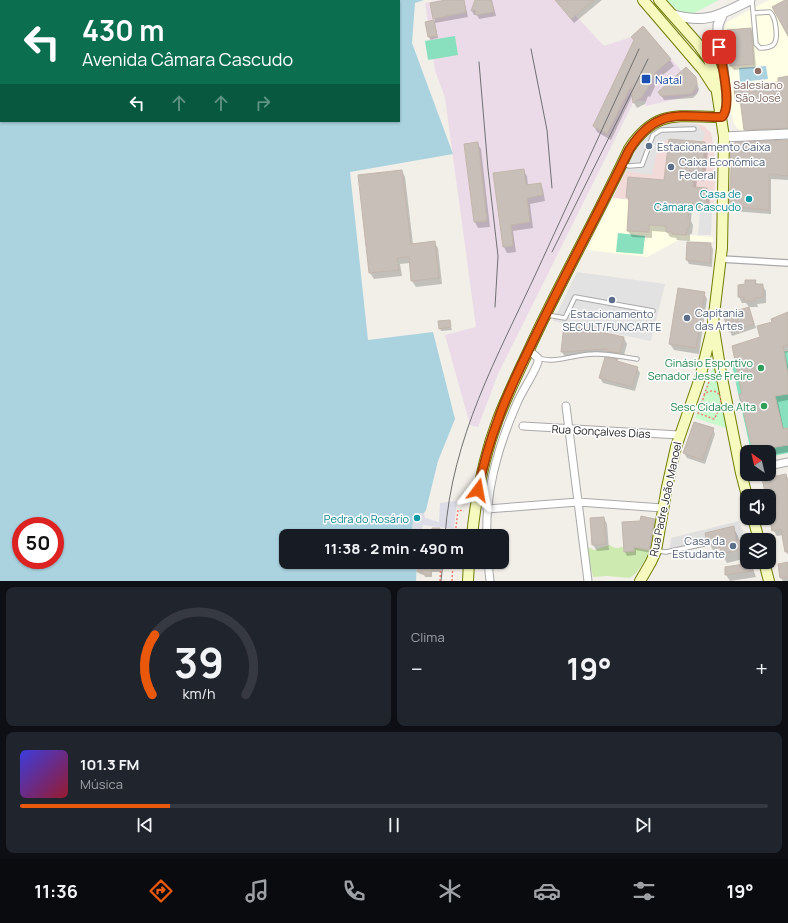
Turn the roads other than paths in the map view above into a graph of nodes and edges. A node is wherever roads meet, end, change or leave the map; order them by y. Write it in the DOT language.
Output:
graph roads {
  1 [pos="643,0"];
  2 [pos="659,0"];
  3 [pos="751,0"];
  4 [pos="723,13"];
  5 [pos="754,13"];
  6 [pos="671,14"];
  7 [pos="717,92"];
  8 [pos="722,117"];
  9 [pos="694,129"];
  10 [pos="788,134"];
  11 [pos="724,137"];
  12 [pos="623,163"];
  13 [pos="721,259"];
  14 [pos="788,263"];
  15 [pos="652,311"];
  16 [pos="545,315"];
  17 [pos="713,323"];
  18 [pos="528,353"];
  19 [pos="538,358"];
  20 [pos="636,359"];
  21 [pos="566,406"];
  22 [pos="523,426"];
  23 [pos="569,429"];
  24 [pos="679,435"];
  25 [pos="740,455"];
  26 [pos="788,462"];
  27 [pos="776,465"];
  28 [pos="578,502"];
  29 [pos="663,508"];
  30 [pos="487,509"];
  31 [pos="473,529"];
  32 [pos="487,529"];
  33 [pos="704,544"];
  34 [pos="656,551"];
  35 [pos="469,569"];
  36 [pos="489,569"];
  37 [pos="766,569"];
  38 [pos="468,581"];
  39 [pos="490,581"];
  40 [pos="588,581"];
  41 [pos="636,581"];
  42 [pos="640,581"];
  43 [pos="644,581"];
  44 [pos="769,581"];
  1 -- 7 [label="main road"];
  2 -- 6 [label="main road"];
  3 -- 4 [label="street"];
  3 -- 5 [label="lane"];
  4 -- 6 [label="street"];
  4 -- 8 [label="street"];
  5 -- 5 [label="lane"];
  6 -- 7 [label="main road"];
  7 -- 8 [label="main road"];
  8 -- 11 [label="main road"];
  8 -- 12 [label="main road"];
  9 -- 12 [label="lane"];
  10 -- 11 [label="street"];
  11 -- 13 [label="main road"];
  12 -- 16 [label="main road"];
  13 -- 14 [label="street"];
  13 -- 17 [label="main road"];
  15 -- 16 [label="lane"];
  16 -- 18 [label="main road"];
  17 -- 24 [label="main road, Rua Padre João Manoel"];
  17 -- 25 [label="main road"];
  18 -- 19 [label="street"];
  18 -- 31 [label="main road"];
  19 -- 20 [label="lane"];
  19 -- 30 [label="street"];
  21 -- 23 [label="street"];
  22 -- 23 [label="street, Rua Gonçalves Dias"];
  23 -- 24 [label="street, Rua Gonçalves Dias"];
  23 -- 28 [label="street"];
  24 -- 29 [label="main road, Rua Padre João Manoel"];
  26 -- 27 [label="street"];
  28 -- 29 [label="street"];
  28 -- 30 [label="street"];
  28 -- 40 [label="street"];
  29 -- 34 [label="main road, Rua Padre João Manoel"];
  30 -- 32 [label="street"];
  33 -- 34 [label="lane"];
  34 -- 42 [label="main road, Rua Padre João Manoel"];
  35 -- 38 [label="main road"];
  36 -- 39 [label="street"];
  37 -- 44 [label="main road"];
  41 -- 42 [label="street"];
  42 -- 43 [label="street"];
}
